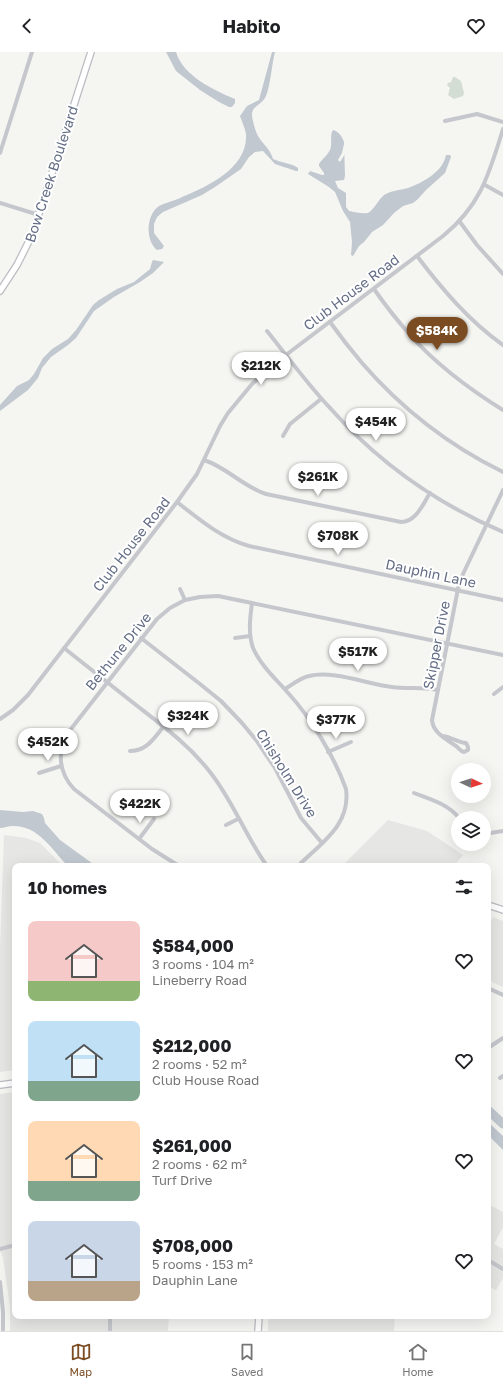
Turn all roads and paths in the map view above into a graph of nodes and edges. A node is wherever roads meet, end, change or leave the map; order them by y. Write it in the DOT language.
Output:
graph roads {
  1 [pos="32,52"];
  2 [pos="91,52"];
  3 [pos="445,121"];
  4 [pos="503,122"];
  5 [pos="503,129"];
  6 [pos="0,153"];
  7 [pos="485,185"];
  8 [pos="503,195"];
  9 [pos="0,203"];
  10 [pos="39,215"];
  11 [pos="460,222"];
  12 [pos="417,256"];
  13 [pos="503,274"];
  14 [pos="374,289"];
  15 [pos="0,291"];
  16 [pos="330,322"];
  17 [pos="267,331"];
  18 [pos="503,345"];
  19 [pos="286,355"];
  20 [pos="321,399"];
  21 [pos="503,410"];
  22 [pos="282,436"];
  23 [pos="204,460"];
  24 [pos="503,472"];
  25 [pos="503,490"];
  26 [pos="430,493"];
  27 [pos="178,502"];
  28 [pos="486,525"];
  29 [pos="503,532"];
  30 [pos="180,588"];
  31 [pos="458,590"];
  32 [pos="185,600"];
  33 [pos="503,600"];
  34 [pos="252,603"];
  35 [pos="250,636"];
  36 [pos="141,638"];
  37 [pos="235,638"];
  38 [pos="448,644"];
  39 [pos="64,648"];
  40 [pos="503,655"];
  41 [pos="107,682"];
  42 [pos="503,687"];
  43 [pos="285,689"];
  44 [pos="438,690"];
  45 [pos="494,694"];
  46 [pos="0,719"];
  47 [pos="164,726"];
  48 [pos="443,736"];
  49 [pos="351,742"];
  50 [pos="130,752"];
  51 [pos="328,752"];
  52 [pos="61,766"];
  53 [pos="39,773"];
  54 [pos="414,793"];
  55 [pos="452,811"];
  56 [pos="154,819"];
  57 [pos="238,819"];
  58 [pos="226,826"];
  59 [pos="503,831"];
  60 [pos="491,833"];
  61 [pos="139,839"];
  62 [pos="322,843"];
  63 [pos="173,863"];
  64 [pos="265,863"];
  65 [pos="301,863"];
  66 [pos="491,906"];
  67 [pos="503,910"];
  68 [pos="491,989"];
  69 [pos="503,995"];
  70 [pos="503,1038"];
  71 [pos="491,1046"];
  72 [pos="12,1083"];
  73 [pos="0,1085"];
  74 [pos="12,1246"];
  75 [pos="0,1249"];
  76 [pos="491,1262"];
  77 [pos="503,1269"];
  78 [pos="0,1282"];
  79 [pos="110,1319"];
  80 [pos="259,1319"];
  81 [pos="3,1331"];
  82 [pos="110,1331"];
  83 [pos="258,1331"];
  1 -- 6 [label="street"];
  2 -- 10 [label="street, Bow Creek Boulevard"];
  3 -- 4 [label="street"];
  5 -- 7 [label="street, Club House Road"];
  7 -- 8 [label="street"];
  7 -- 11 [label="street, Club House Road"];
  9 -- 10 [label="street"];
  10 -- 15 [label="street, Bow Creek Boulevard"];
  11 -- 12 [label="street, Club House Road"];
  11 -- 13 [label="street"];
  12 -- 14 [label="street, Club House Road"];
  12 -- 18 [label="street"];
  14 -- 16 [label="street, Club House Road"];
  14 -- 21 [label="street"];
  16 -- 19 [label="street, Club House Road"];
  16 -- 24 [label="street"];
  17 -- 19 [label="street"];
  19 -- 20 [label="street"];
  19 -- 23 [label="street, Club House Road"];
  20 -- 22 [label="street"];
  20 -- 26 [label="street"];
  23 -- 26 [label="street"];
  23 -- 27 [label="street, Club House Road"];
  25 -- 28 [label="street, Skipper Drive"];
  26 -- 28 [label="street"];
  27 -- 31 [label="street, Dauphin Lane"];
  27 -- 39 [label="street, Club House Road"];
  28 -- 29 [label="street"];
  28 -- 31 [label="street, Skipper Drive"];
  30 -- 32 [label="street"];
  31 -- 33 [label="street, Dauphin Lane"];
  31 -- 38 [label="street, Skipper Drive"];
  32 -- 34 [label="street, Bethune Drive"];
  32 -- 36 [label="street, Bethune Drive"];
  34 -- 35 [label="street"];
  34 -- 38 [label="street, Bethune Drive"];
  35 -- 37 [label="street"];
  35 -- 43 [label="street"];
  36 -- 41 [label="street, Bethune Drive"];
  36 -- 62 [label="street, Chisholm Drive"];
  38 -- 40 [label="street, Bethune Drive"];
  38 -- 44 [label="street, Skipper Drive"];
  39 -- 41 [label="street"];
  39 -- 46 [label="street, Club House Road"];
  41 -- 47 [label="street"];
  41 -- 52 [label="street, Bethune Drive"];
  42 -- 45 [label="street"];
  43 -- 44 [label="street"];
  43 -- 51 [label="street"];
  44 -- 48 [label="street, Skipper Drive"];
  47 -- 50 [label="street"];
  47 -- 57 [label="street"];
  48 -- 48 [label="street"];
  49 -- 51 [label="street"];
  51 -- 62 [label="street"];
  52 -- 53 [label="street"];
  52 -- 61 [label="street, Bethune Drive"];
  54 -- 55 [label="street"];
  56 -- 61 [label="street"];
  57 -- 58 [label="street"];
  57 -- 64 [label="street"];
  59 -- 60 [label="street"];
  61 -- 63 [label="street, Bethune Drive"];
  62 -- 65 [label="street"];
  66 -- 67 [label="street"];
  68 -- 69 [label="street"];
  70 -- 71 [label="street"];
  72 -- 73 [label="street"];
  74 -- 75 [label="street"];
  76 -- 77 [label="street"];
  78 -- 81 [label="street"];
  79 -- 82 [label="street"];
  80 -- 83 [label="street"];
}
